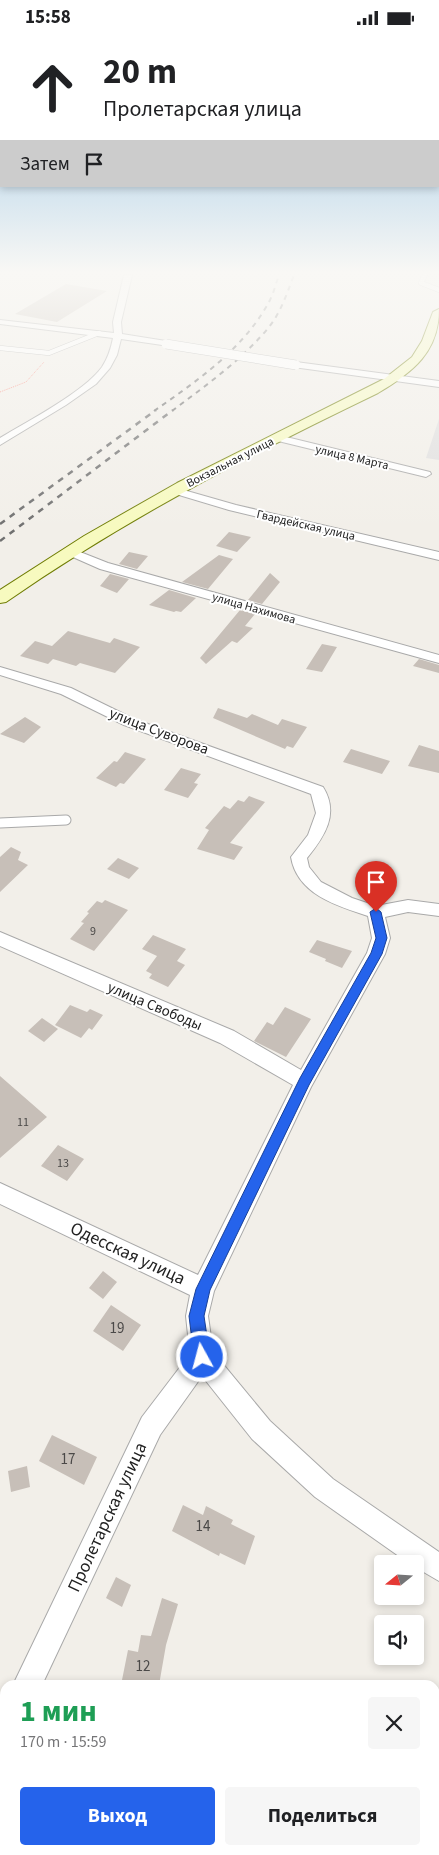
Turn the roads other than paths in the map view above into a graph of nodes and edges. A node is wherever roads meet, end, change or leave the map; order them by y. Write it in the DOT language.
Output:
graph roads {
  1 [pos="110,360"];
  2 [pos="265,360"];
  3 [pos="417,360"];
  4 [pos="396,378"];
  5 [pos="439,384"];
  6 [pos="278,438"];
  7 [pos="0,442"];
  8 [pos="426,474"];
  9 [pos="173,490"];
  10 [pos="70,552"];
  11 [pos="439,555"];
  12 [pos="0,598"];
  13 [pos="439,659"];
  14 [pos="0,671"];
  15 [pos="66,820"];
  16 [pos="0,823"];
  17 [pos="439,904"];
  18 [pos="422,908"];
  19 [pos="439,910"];
  20 [pos="376,912"];
  21 [pos="0,939"];
  22 [pos="304,1082"];
  23 [pos="0,1193"];
  24 [pos="203,1289"];
  25 [pos="202,1357"];
  26 [pos="439,1568"];
  27 [pos="29,1680"];
  1 -- 7 [label="street"];
  2 -- 4 [label="street, bridge"];
  3 -- 4 [label="main road, Вокзальная улица"];
  4 -- 5 [label="street"];
  4 -- 6 [label="main road, Вокзальная улица"];
  6 -- 8 [label="street, улица 8 Марта"];
  6 -- 9 [label="main road, Вокзальная улица"];
  9 -- 10 [label="main road, Вокзальная улица"];
  9 -- 11 [label="street, Гвардейская улица"];
  10 -- 12 [label="main road, Вокзальная улица"];
  10 -- 13 [label="street, улица Нахимова"];
  14 -- 20 [label="street, улица Суворова"];
  15 -- 16 [label="lane"];
  17 -- 18 [label="lane"];
  18 -- 19 [label="street"];
  18 -- 20 [label="street"];
  20 -- 22 [label="street"];
  21 -- 22 [label="street, улица Свободы"];
  22 -- 24 [label="street"];
  23 -- 24 [label="street, Одесская улица"];
  24 -- 25 [label="street, Одесская улица"];
  25 -- 26 [label="street"];
  25 -- 27 [label="street, Пролетарская улица"];
}
